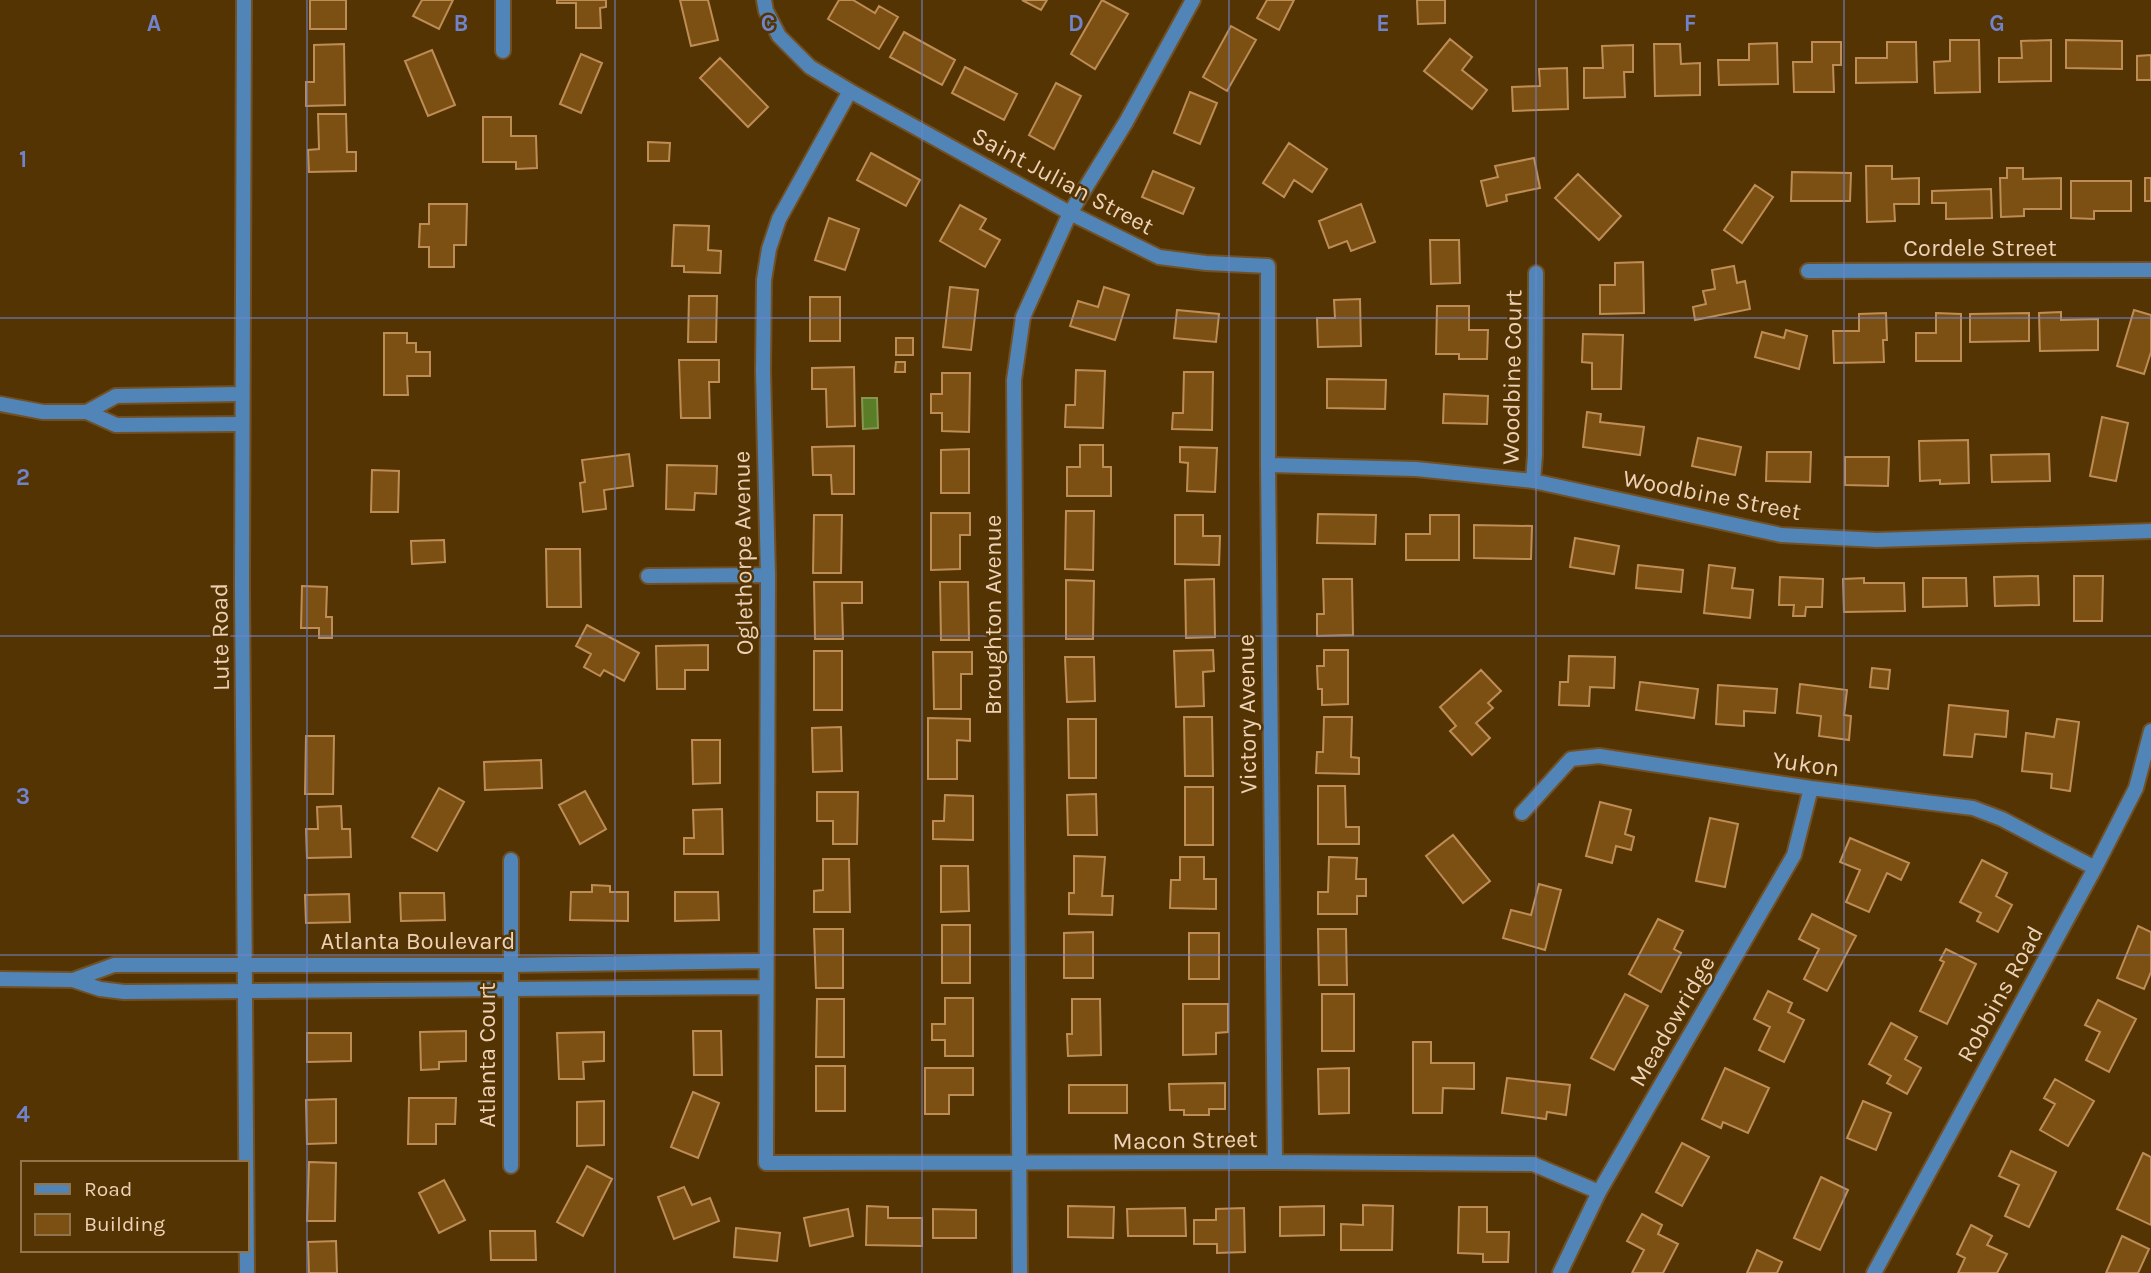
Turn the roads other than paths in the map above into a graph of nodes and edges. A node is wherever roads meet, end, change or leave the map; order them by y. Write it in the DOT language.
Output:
graph roads {
  1 [pos="244,0"];
  2 [pos="503,0"];
  3 [pos="764,0"];
  4 [pos="1193,0"];
  5 [pos="503,51"];
  6 [pos="850,91"];
  7 [pos="1070,213"];
  8 [pos="1268,266"];
  9 [pos="2151,270"];
  10 [pos="1808,271"];
  11 [pos="1536,273"];
  12 [pos="242,394"];
  13 [pos="0,404"];
  14 [pos="87,412"];
  15 [pos="242,424"];
  16 [pos="1268,465"];
  17 [pos="1533,481"];
  18 [pos="2151,531"];
  19 [pos="768,575"];
  20 [pos="648,576"];
  21 [pos="2151,731"];
  22 [pos="1811,788"];
  23 [pos="1522,813"];
  24 [pos="511,860"];
  25 [pos="2095,868"];
  26 [pos="766,961"];
  27 [pos="246,964"];
  28 [pos="510,965"];
  29 [pos="0,979"];
  30 [pos="73,980"];
  31 [pos="766,987"];
  32 [pos="510,989"];
  33 [pos="247,991"];
  34 [pos="247,1161"];
  35 [pos="1275,1162"];
  36 [pos="766,1163"];
  37 [pos="1020,1164"];
  38 [pos="511,1166"];
  39 [pos="1599,1192"];
  40 [pos="247,1252"];
  41 [pos="247,1273"];
  42 [pos="1020,1273"];
  43 [pos="1560,1273"];
  44 [pos="1874,1273"];
  1 -- 12 [label="street, Lute Road"];
  2 -- 5 [label="street"];
  3 -- 6 [label="street"];
  4 -- 7 [label="street, Broughton Avenue"];
  6 -- 7 [label="street, Saint Julian Street"];
  6 -- 19 [label="street, Oglethorpe Avenue"];
  7 -- 8 [label="street, Saint Julian Street"];
  7 -- 37 [label="street, Broughton Avenue"];
  8 -- 16 [label="street, Victory Avenue"];
  9 -- 10 [label="street, Cordele Street"];
  11 -- 17 [label="street, Woodbine Court"];
  12 -- 14 [label="street"];
  12 -- 15 [label="street, Lute Road"];
  13 -- 14 [label="street"];
  14 -- 15 [label="street"];
  15 -- 27 [label="street, Lute Road"];
  16 -- 17 [label="street, Woodbine Street"];
  16 -- 35 [label="street, Victory Avenue"];
  17 -- 18 [label="street, Woodbine Street"];
  19 -- 20 [label="street"];
  19 -- 26 [label="street, Oglethorpe Avenue"];
  21 -- 25 [label="street, Robbins Road"];
  22 -- 23 [label="street, Yukon"];
  22 -- 25 [label="street, Yukon"];
  22 -- 39 [label="street, Meadowridge"];
  24 -- 28 [label="street, Atlanta Court"];
  25 -- 44 [label="street, Robbins Road"];
  26 -- 28 [label="street, Atlanta Boulevard"];
  26 -- 31 [label="street, Oglethorpe Avenue"];
  27 -- 28 [label="street, Atlanta Boulevard"];
  27 -- 30 [label="street, Atlanta Boulevard"];
  27 -- 33 [label="street, Lute Road"];
  28 -- 32 [label="street, Atlanta Court"];
  29 -- 30 [label="street, Atlanta Boulevard"];
  30 -- 33 [label="street, Atlanta Boulevard"];
  31 -- 32 [label="street, Atlanta Boulevard"];
  31 -- 36 [label="street, Oglethorpe Avenue"];
  32 -- 33 [label="street, Atlanta Boulevard"];
  32 -- 38 [label="street, Atlanta Court"];
  33 -- 34 [label="street, Lute Road"];
  35 -- 37 [label="street, Macon Street"];
  35 -- 39 [label="street, Macon Street"];
  36 -- 37 [label="street, Macon Street"];
  37 -- 42 [label="street, Broughton Avenue"];
  39 -- 43 [label="street, Meadowridge"];
  40 -- 41 [label="street, Lute Road"];
}
